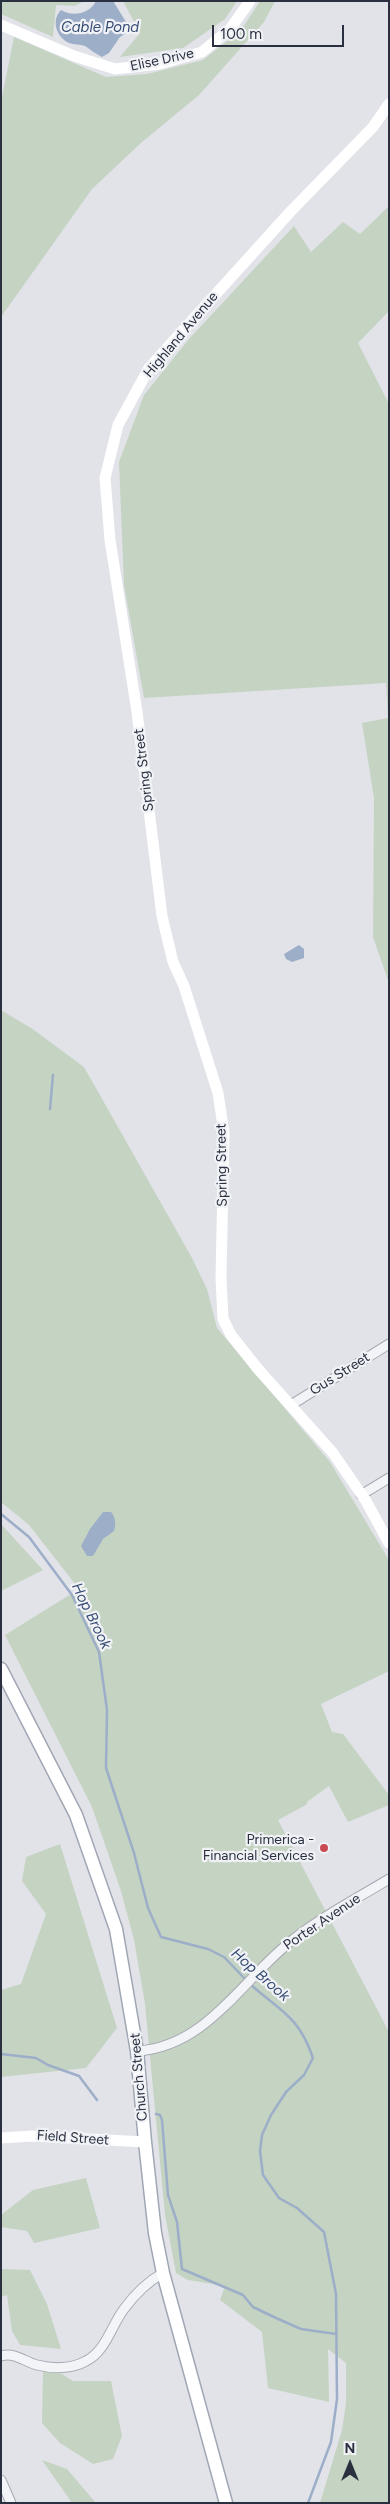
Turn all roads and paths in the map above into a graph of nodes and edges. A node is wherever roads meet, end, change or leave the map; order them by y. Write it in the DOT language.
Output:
graph roads {
  1 [pos="250,1"];
  2 [pos="1,25"];
  3 [pos="389,104"];
  4 [pos="136,712"];
  5 [pos="389,1344"];
  6 [pos="291,1405"];
  7 [pos="389,1478"];
  8 [pos="361,1494"];
  9 [pos="389,1543"];
  10 [pos="1,1669"];
  11 [pos="389,1879"];
  12 [pos="137,2051"];
  13 [pos="1,2138"];
  14 [pos="144,2142"];
  15 [pos="163,2273"];
  16 [pos="1,2356"];
  17 [pos="1,2480"];
  18 [pos="11,2503"];
  19 [pos="226,2503"];
  1 -- 2 [label="main road, Elise Drive"];
  3 -- 4 [label="main road, Highland Avenue"];
  4 -- 6 [label="main road, Spring Street"];
  5 -- 6 [label="street, Gus Street"];
  6 -- 8 [label="main road, Spring Street"];
  7 -- 8 [label="street"];
  8 -- 9 [label="main road, Spring Street"];
  10 -- 12 [label="main road, Church Street"];
  11 -- 12 [label="street, Porter Avenue"];
  12 -- 14 [label="main road, Church Street"];
  13 -- 14 [label="main road, Field Street"];
  14 -- 15 [label="main road, Church Street"];
  15 -- 16 [label="street"];
  15 -- 19 [label="main road, Church Street"];
  17 -- 18 [label="street"];
}
